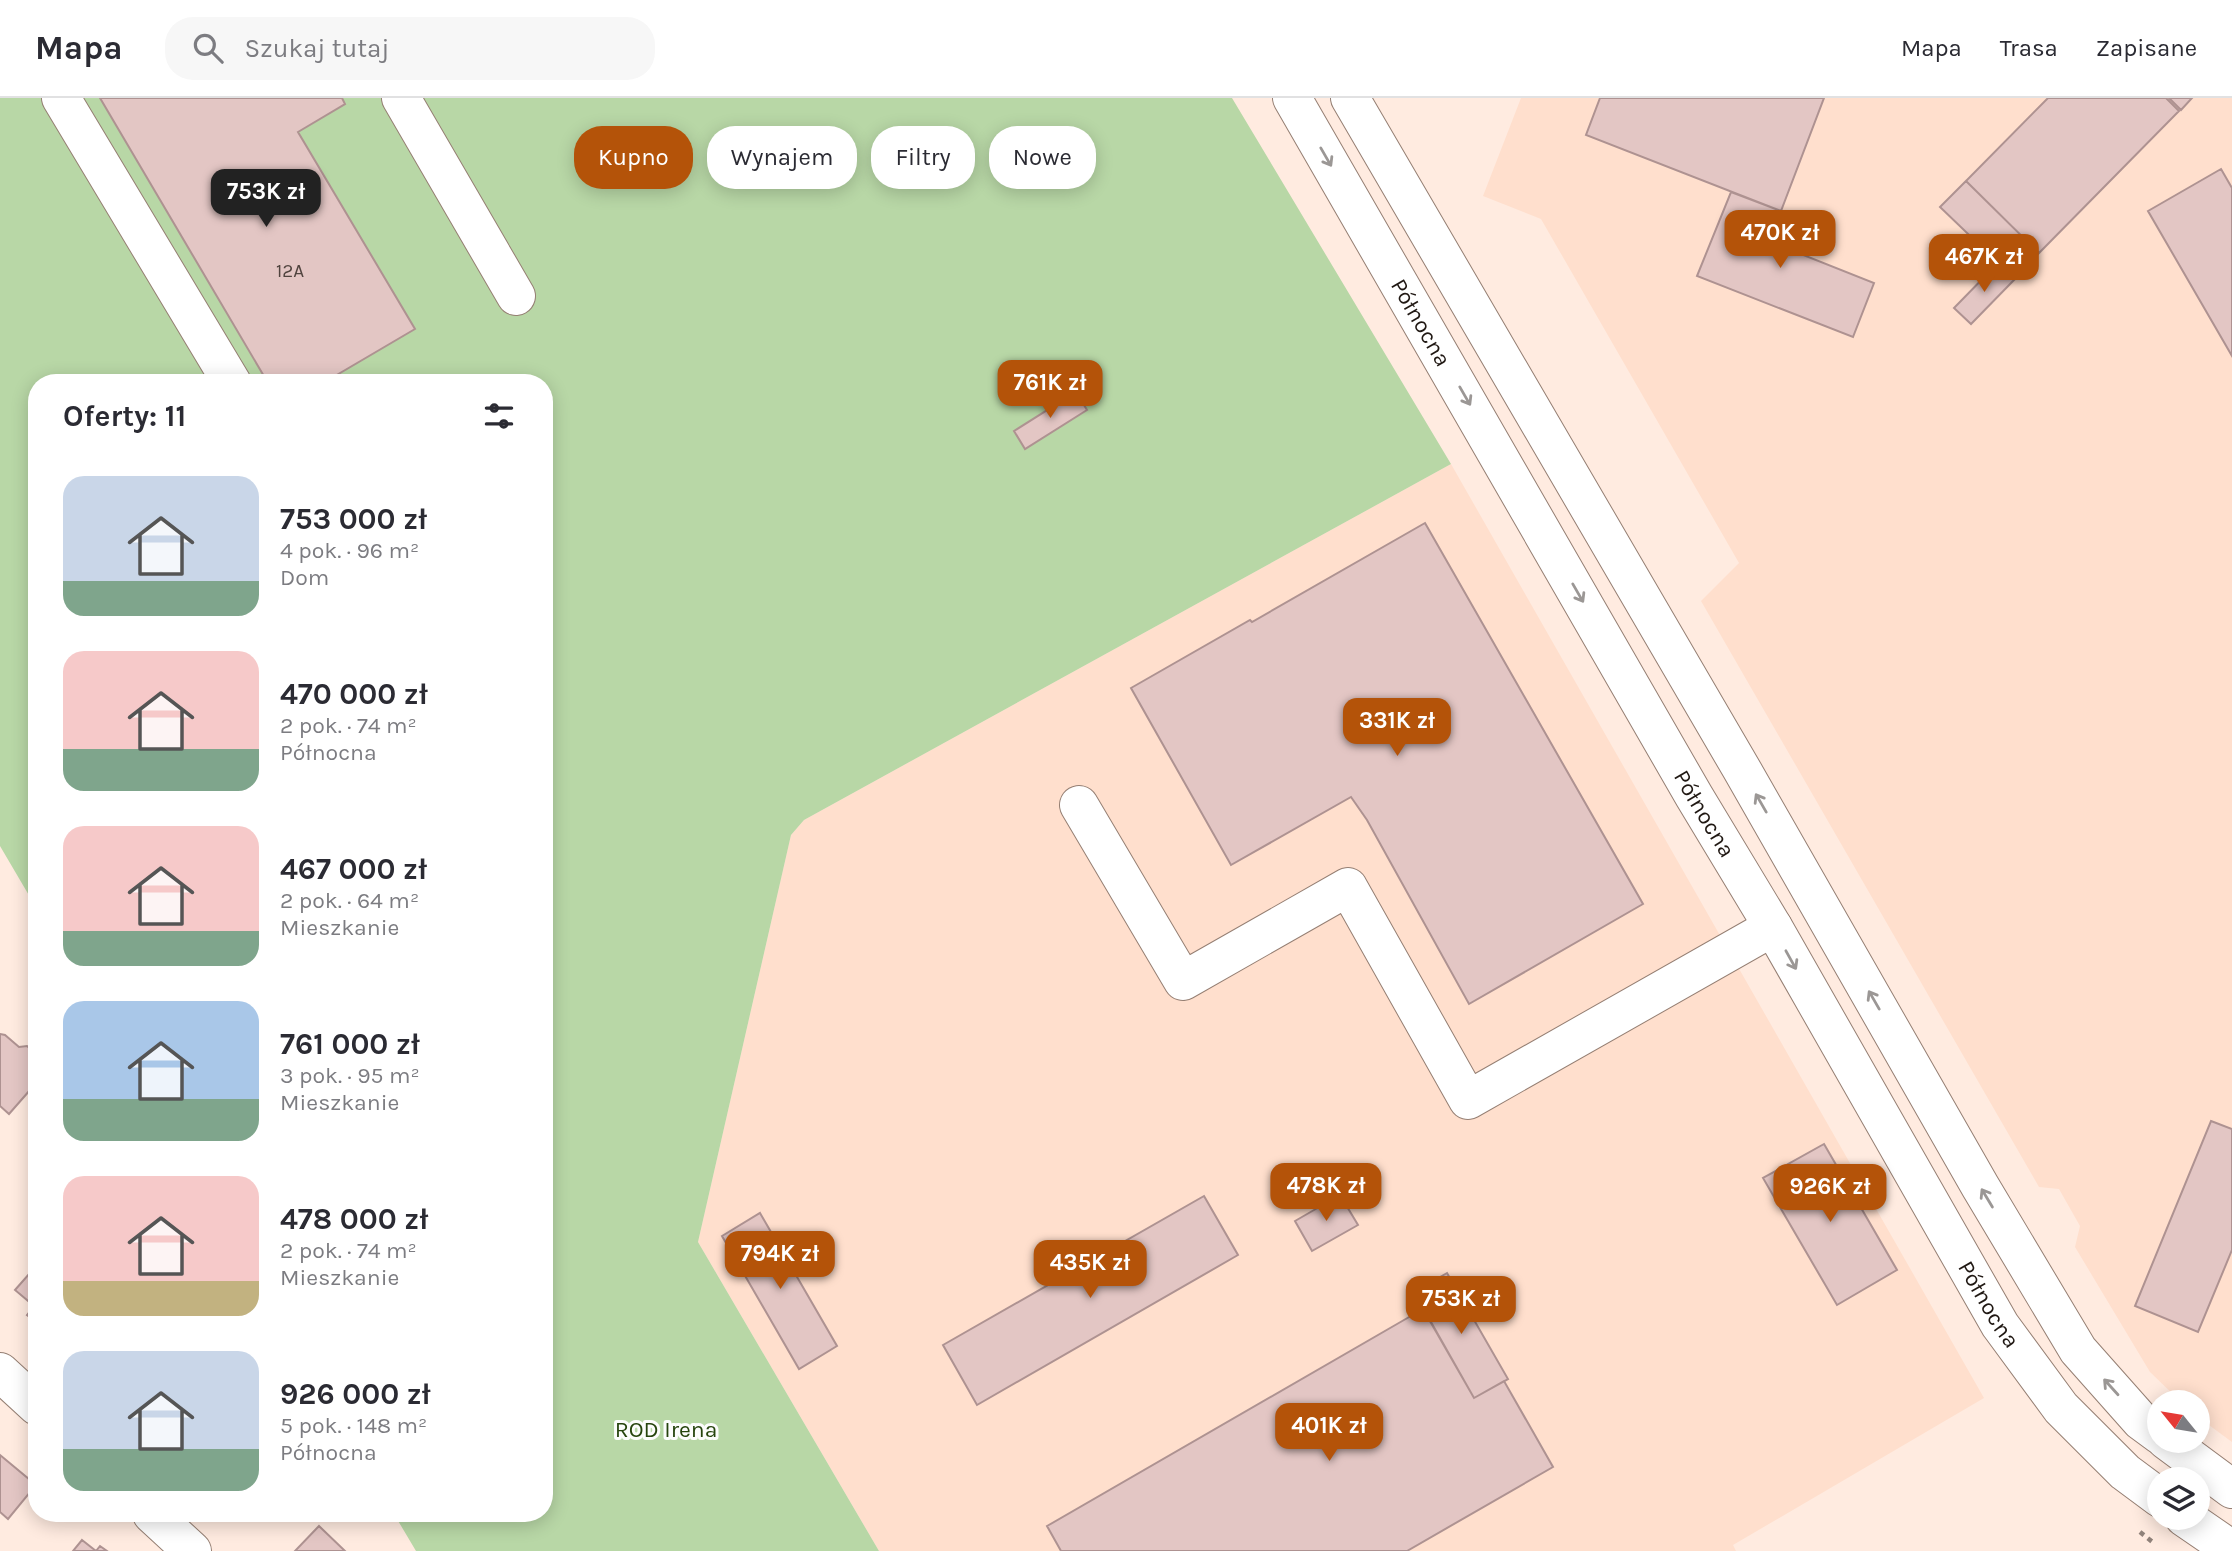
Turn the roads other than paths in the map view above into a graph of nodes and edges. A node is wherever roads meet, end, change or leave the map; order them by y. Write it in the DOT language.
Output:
graph roads {
  1 [pos="61,98"];
  2 [pos="401,98"];
  3 [pos="1292,98"];
  4 [pos="1350,98"];
  5 [pos="516,296"];
  6 [pos="227,374"];
  7 [pos="1741,768"];
  8 [pos="1694,796"];
  9 [pos="1079,805"];
  10 [pos="1773,927"];
  11 [pos="0,1371"];
  12 [pos="28,1397"];
  13 [pos="2147,1425"];
  14 [pos="2184,1453"];
  15 [pos="2147,1488"];
  16 [pos="2232,1489"];
  17 [pos="161,1522"];
  18 [pos="2203,1530"];
  19 [pos="2232,1550"];
  20 [pos="192,1551"];
  1 -- 6 [label="street"];
  2 -- 5 [label="street"];
  3 -- 8 [label="street, Północna, one-way"];
  4 -- 7 [label="street"];
  7 -- 8 [label="street"];
  13 -- 7 [label="street, one-way"];
  8 -- 10 [label="street, Północna"];
  9 -- 10 [label="street"];
  10 -- 15 [label="street, Północna, one-way"];
  11 -- 12 [label="street"];
  14 -- 16 [label="street"];
  17 -- 20 [label="street"];
  18 -- 19 [label="street"];
}
